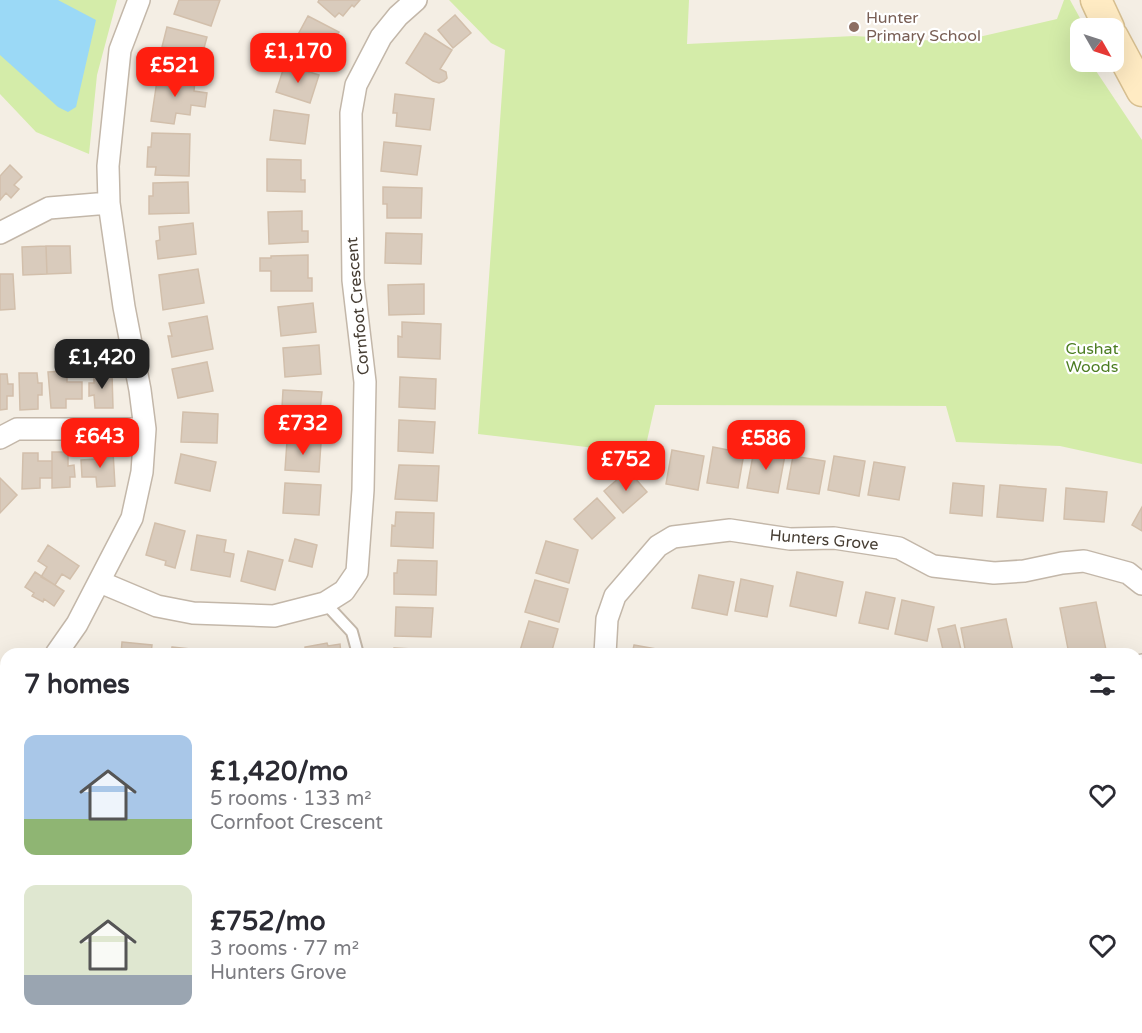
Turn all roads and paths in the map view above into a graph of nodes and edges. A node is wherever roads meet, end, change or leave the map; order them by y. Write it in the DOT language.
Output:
graph roads {
  1 [pos="139,0"];
  2 [pos="416,0"];
  3 [pos="1096,0"];
  4 [pos="1104,18"];
  5 [pos="1124,57"];
  6 [pos="1142,91"];
  7 [pos="109,203"];
  8 [pos="0,233"];
  9 [pos="145,429"];
  10 [pos="0,438"];
  11 [pos="100,582"];
  12 [pos="1142,584"];
  13 [pos="325,603"];
  14 [pos="60,648"];
  15 [pos="356,648"];
  16 [pos="605,648"];
  1 -- 7 [label="street"];
  2 -- 13 [label="street, Cornfoot Crescent"];
  3 -- 4 [label="street"];
  5 -- 6 [label="street"];
  7 -- 8 [label="street"];
  7 -- 9 [label="street"];
  9 -- 10 [label="street"];
  9 -- 11 [label="street"];
  11 -- 13 [label="street, Cornfoot Crescent"];
  11 -- 14 [label="street"];
  12 -- 16 [label="street, Hunters Grove"];
  13 -- 15 [label="lane"];
}
